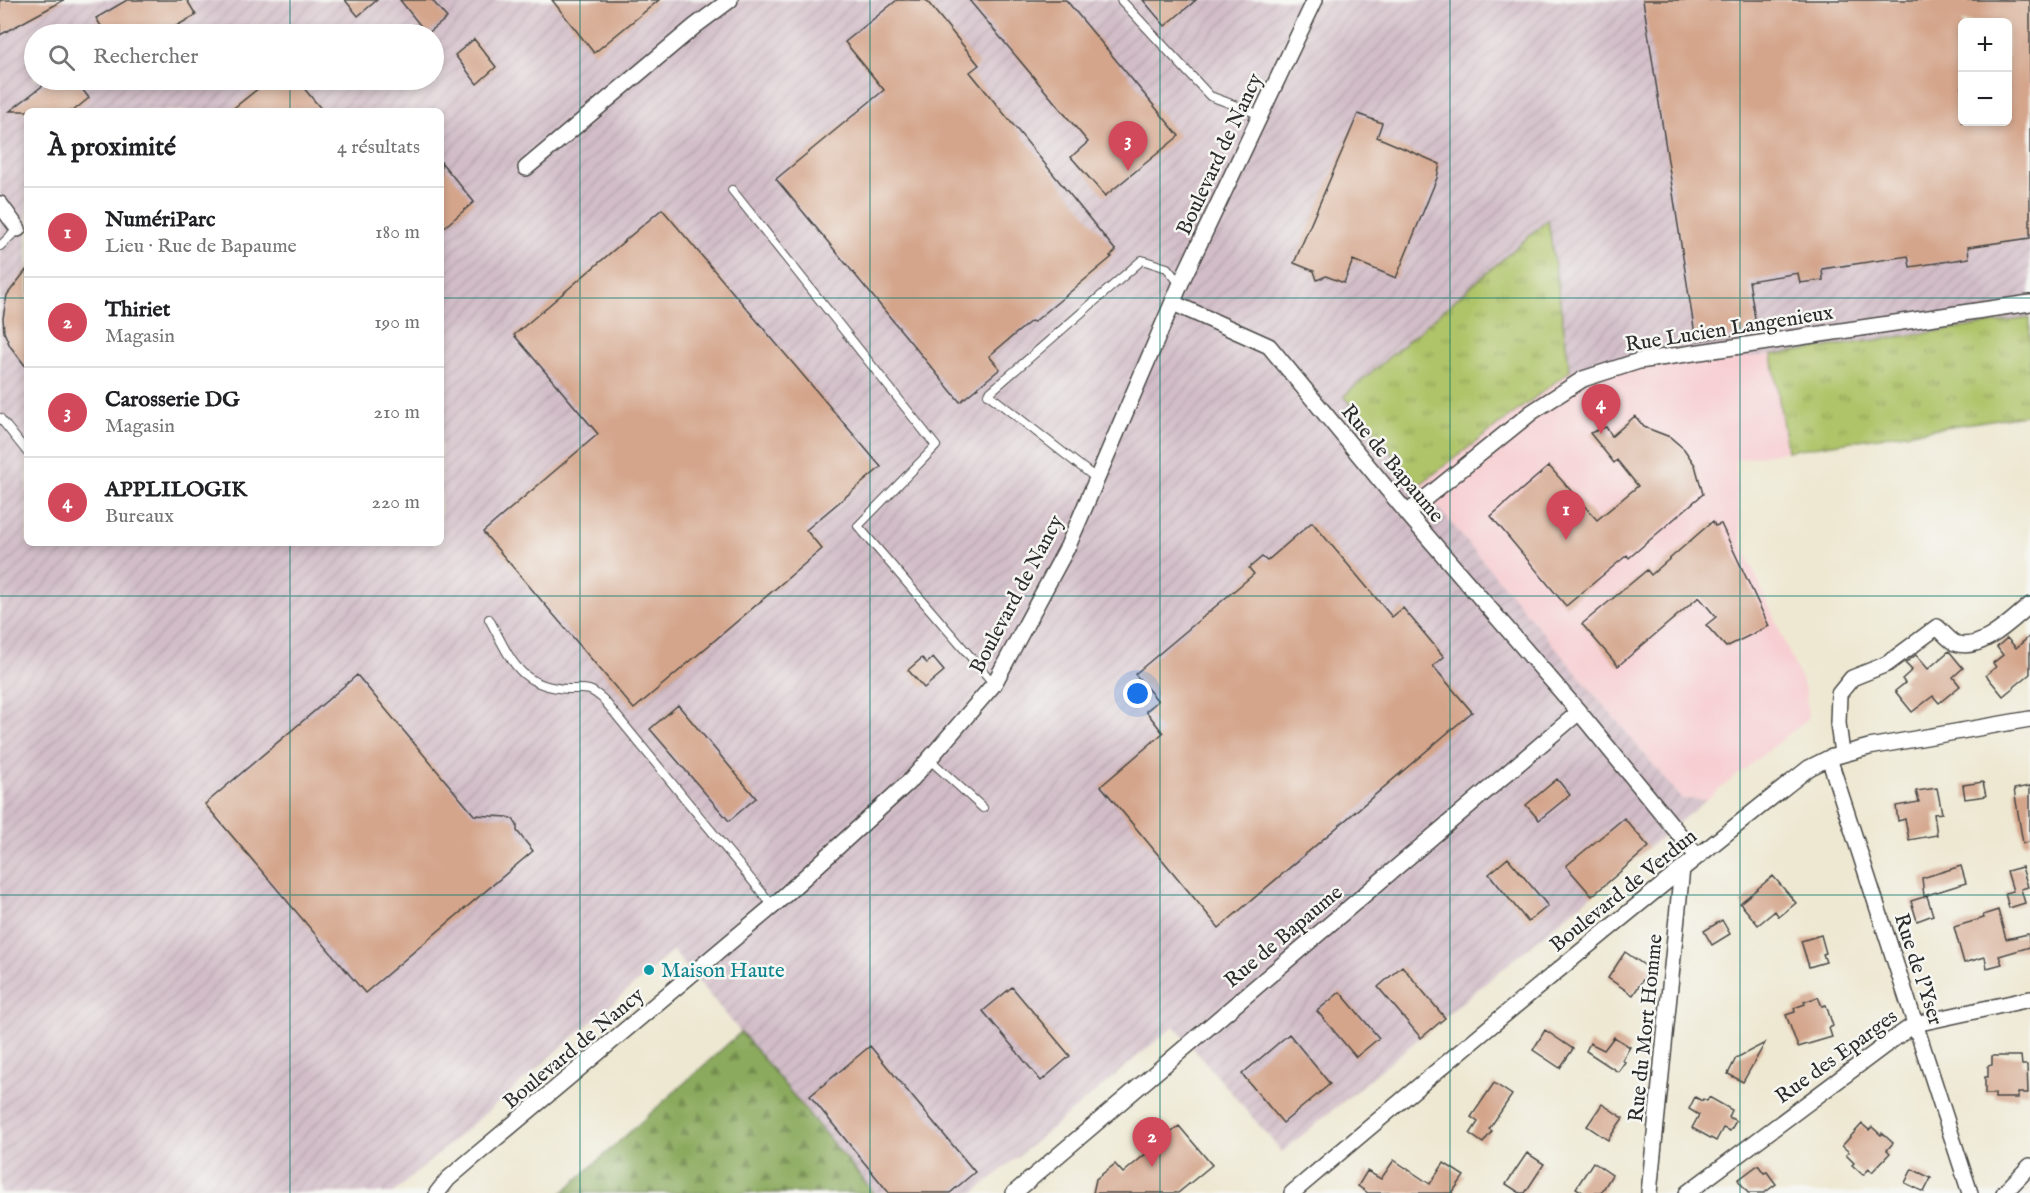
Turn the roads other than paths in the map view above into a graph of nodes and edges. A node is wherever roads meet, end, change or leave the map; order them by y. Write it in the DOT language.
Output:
graph roads {
  1 [pos="730,0"];
  2 [pos="1121,0"];
  3 [pos="1315,0"];
  4 [pos="1261,115"];
  5 [pos="526,168"];
  6 [pos="732,190"];
  7 [pos="0,204"];
  8 [pos="18,229"];
  9 [pos="0,246"];
  10 [pos="1181,285"];
  11 [pos="1173,303"];
  12 [pos="2030,303"];
  13 [pos="0,418"];
  14 [pos="24,448"];
  15 [pos="1097,479"];
  16 [pos="1407,513"];
  17 [pos="2030,605"];
  18 [pos="489,620"];
  19 [pos="994,684"];
  20 [pos="1579,712"];
  21 [pos="2030,719"];
  22 [pos="1835,756"];
  23 [pos="929,759"];
  24 [pos="983,808"];
  25 [pos="1697,856"];
  26 [pos="1682,868"];
  27 [pos="773,906"];
  28 [pos="2030,999"];
  29 [pos="1915,1024"];
  30 [pos="2030,1166"];
  31 [pos="437,1193"];
  32 [pos="1014,1193"];
  33 [pos="1292,1193"];
  34 [pos="1650,1193"];
  35 [pos="1688,1193"];
  36 [pos="1970,1193"];
  37 [pos="2004,1193"];
  1 -- 5 [label="street"];
  2 -- 4 [label="lane"];
  3 -- 4 [label="street, Boulevard de Nancy"];
  4 -- 10 [label="street, Boulevard de Nancy"];
  6 -- 19 [label="lane"];
  7 -- 8 [label="street"];
  8 -- 9 [label="lane"];
  10 -- 11 [label="street, Boulevard de Nancy"];
  10 -- 15 [label="lane"];
  11 -- 15 [label="street, Boulevard de Nancy"];
  11 -- 16 [label="street, Rue de Bapaume"];
  12 -- 16 [label="street, Rue Lucien Langenieux"];
  13 -- 14 [label="lane"];
  15 -- 19 [label="street, Boulevard de Nancy"];
  16 -- 20 [label="street, Rue de Bapaume"];
  17 -- 22 [label="street, Rue de l'Yser"];
  18 -- 27 [label="lane"];
  19 -- 23 [label="street, Boulevard de Nancy"];
  20 -- 25 [label="street, Rue de Bapaume"];
  20 -- 32 [label="street, Rue de Bapaume"];
  21 -- 22 [label="street, Boulevard de Verdun"];
  22 -- 25 [label="street, Boulevard de Verdun"];
  22 -- 29 [label="street, Rue de l'Yser"];
  23 -- 24 [label="lane"];
  23 -- 27 [label="street, Boulevard de Nancy"];
  25 -- 26 [label="street, Boulevard de Verdun"];
  26 -- 33 [label="street, Boulevard de Verdun"];
  26 -- 34 [label="street, Rue du Mort Homme"];
  27 -- 31 [label="street, Boulevard de Nancy"];
  28 -- 29 [label="street, Rue des Eparges"];
  29 -- 35 [label="street, Rue des Eparges"];
  29 -- 36 [label="street, Rue de l'Yser"];
  30 -- 37 [label="street"];
}
